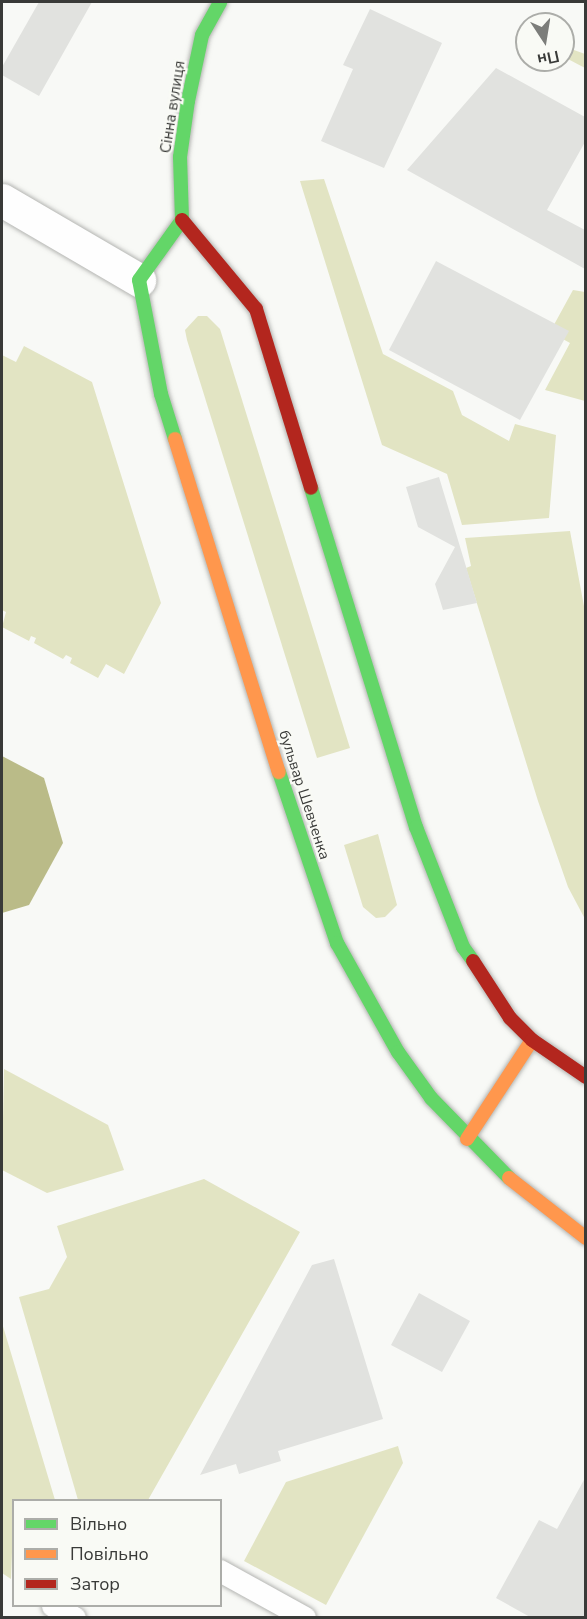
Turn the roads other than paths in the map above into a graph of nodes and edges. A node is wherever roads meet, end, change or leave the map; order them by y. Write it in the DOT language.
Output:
graph roads {
  1 [pos="220,2"];
  2 [pos="2,200"];
  3 [pos="182,220"];
  4 [pos="139,280"];
  5 [pos="532,1040"];
  6 [pos="585,1077"];
  7 [pos="467,1139"];
  8 [pos="585,1238"];
  9 [pos="222,1572"];
  10 [pos="57,1607"];
  11 [pos="75,1617"];
  12 [pos="305,1617"];
  1 -- 3 [label="main road, Сінна вулиця"];
  2 -- 4 [label="street"];
  3 -- 4 [label="main road"];
  3 -- 5 [label="main road"];
  4 -- 7 [label="main road, бульвар Шевченка"];
  5 -- 6 [label="main road"];
  5 -- 7 [label="main road"];
  7 -- 8 [label="main road, бульвар Шевченка"];
  9 -- 12 [label="lane"];
  10 -- 11 [label="lane"];
}
